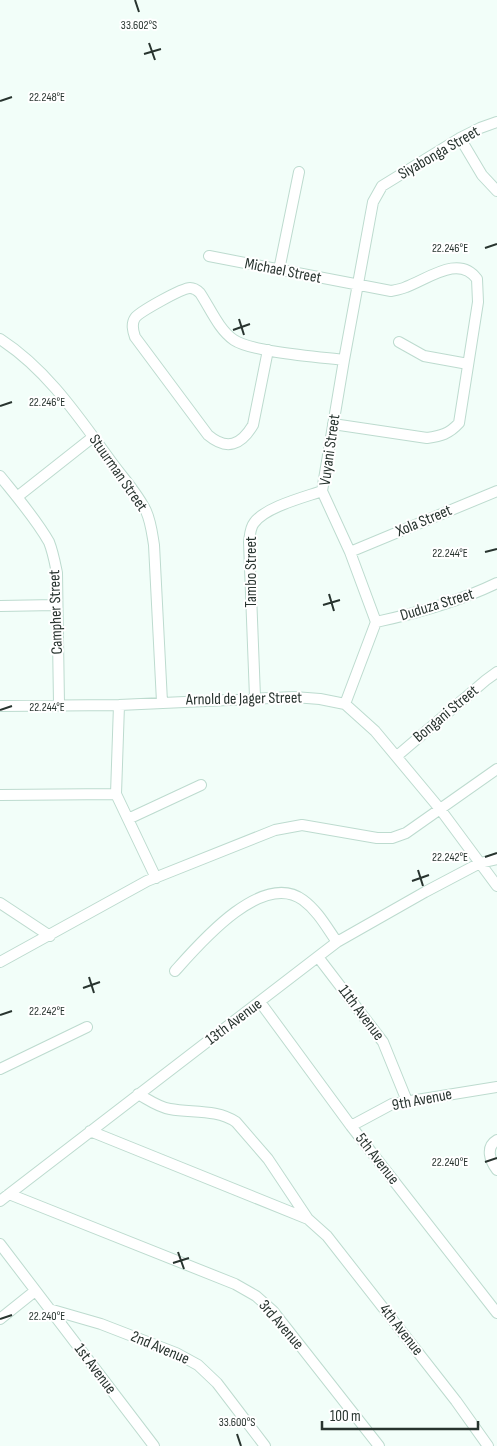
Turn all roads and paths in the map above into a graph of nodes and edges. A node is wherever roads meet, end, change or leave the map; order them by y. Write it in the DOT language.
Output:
graph roads {
  1 [pos="497,122"];
  2 [pos="460,138"];
  3 [pos="299,172"];
  4 [pos="382,186"];
  5 [pos="497,191"];
  6 [pos="209,256"];
  7 [pos="279,270"];
  8 [pos="358,284"];
  9 [pos="0,339"];
  10 [pos="399,342"];
  11 [pos="268,350"];
  12 [pos="344,360"];
  13 [pos="468,364"];
  14 [pos="333,424"];
  15 [pos="93,437"];
  16 [pos="0,476"];
  17 [pos="322,491"];
  18 [pos="497,491"];
  19 [pos="16,496"];
  20 [pos="350,552"];
  21 [pos="497,584"];
  22 [pos="56,605"];
  23 [pos="0,606"];
  24 [pos="376,622"];
  25 [pos="497,672"];
  26 [pos="255,697"];
  27 [pos="162,702"];
  28 [pos="59,704"];
  29 [pos="119,704"];
  30 [pos="345,704"];
  31 [pos="0,706"];
  32 [pos="397,756"];
  33 [pos="497,769"];
  34 [pos="201,785"];
  35 [pos="116,794"];
  36 [pos="0,795"];
  37 [pos="440,810"];
  38 [pos="128,819"];
  39 [pos="497,859"];
  40 [pos="480,863"];
  41 [pos="156,878"];
  42 [pos="497,886"];
  43 [pos="0,903"];
  44 [pos="50,936"];
  45 [pos="337,942"];
  46 [pos="318,957"];
  47 [pos="0,962"];
  48 [pos="175,971"];
  49 [pos="260,1002"];
  50 [pos="87,1027"];
  51 [pos="0,1069"];
  52 [pos="497,1087"];
  53 [pos="138,1094"];
  54 [pos="407,1101"];
  55 [pos="351,1126"];
  56 [pos="90,1131"];
  57 [pos="494,1143"];
  58 [pos="497,1170"];
  59 [pos="9,1194"];
  60 [pos="0,1200"];
  61 [pos="308,1219"];
  62 [pos="0,1244"];
  63 [pos="35,1291"];
  64 [pos="49,1309"];
  65 [pos="497,1312"];
  66 [pos="0,1319"];
  67 [pos="154,1446"];
  68 [pos="265,1446"];
  69 [pos="379,1446"];
  70 [pos="488,1446"];
  1 -- 2 [label="street, Siyabonga Street"];
  2 -- 4 [label="street, Siyabonga Street"];
  2 -- 5 [label="street"];
  3 -- 7 [label="street"];
  4 -- 8 [label="street, Vuyani Street"];
  6 -- 7 [label="street, Michael Street"];
  7 -- 8 [label="street, Michael Street"];
  8 -- 12 [label="street, Vuyani Street"];
  8 -- 13 [label="street, Michael Street"];
  9 -- 15 [label="street, Stuurman Street"];
  10 -- 13 [label="street"];
  11 -- 11 [label="street"];
  11 -- 12 [label="street"];
  12 -- 14 [label="street, Vuyani Street"];
  13 -- 14 [label="street"];
  14 -- 17 [label="street, Vuyani Street"];
  15 -- 19 [label="street"];
  15 -- 27 [label="street, Stuurman Street"];
  16 -- 19 [label="street, Campher Street"];
  17 -- 20 [label="street, Vuyani Street"];
  17 -- 26 [label="street, Tambo Street"];
  18 -- 20 [label="street, Xola Street"];
  19 -- 22 [label="street, Campher Street"];
  20 -- 24 [label="street, Vuyani Street"];
  21 -- 24 [label="street, Duduza Street"];
  22 -- 23 [label="street"];
  22 -- 28 [label="street, Campher Street"];
  24 -- 30 [label="street"];
  25 -- 32 [label="street, Bongani Street"];
  26 -- 27 [label="street, Arnold de Jager Street"];
  26 -- 30 [label="street, Arnold de Jager Street"];
  27 -- 29 [label="street, Arnold de Jager Street"];
  28 -- 29 [label="street, Arnold de Jager Street"];
  28 -- 31 [label="street, Arnold de Jager Street"];
  29 -- 35 [label="street"];
  30 -- 32 [label="street"];
  32 -- 37 [label="street"];
  33 -- 37 [label="street"];
  34 -- 38 [label="street"];
  35 -- 36 [label="street"];
  35 -- 38 [label="street"];
  37 -- 40 [label="street"];
  37 -- 41 [label="street"];
  38 -- 41 [label="street"];
  39 -- 40 [label="street, 13th Avenue"];
  40 -- 42 [label="street"];
  40 -- 45 [label="street, 13th Avenue"];
  41 -- 44 [label="street"];
  43 -- 44 [label="street"];
  44 -- 47 [label="street"];
  45 -- 46 [label="street, 13th Avenue"];
  45 -- 48 [label="street"];
  46 -- 49 [label="street, 13th Avenue"];
  46 -- 54 [label="street, 11th Avenue"];
  49 -- 53 [label="street, 13th Avenue"];
  49 -- 55 [label="street, 5th Avenue"];
  50 -- 51 [label="street"];
  52 -- 54 [label="street, 9th Avenue"];
  53 -- 56 [label="street, 13th Avenue"];
  53 -- 61 [label="street, 4th Avenue"];
  54 -- 55 [label="street, 9th Avenue"];
  55 -- 65 [label="street, 5th Avenue"];
  56 -- 59 [label="street, 13th Avenue"];
  56 -- 61 [label="street, 4th Avenue"];
  57 -- 58 [label="street"];
  59 -- 60 [label="street, 13th Avenue"];
  59 -- 69 [label="street, 3rd Avenue"];
  61 -- 70 [label="street, 4th Avenue"];
  62 -- 63 [label="street, 1st Avenue"];
  63 -- 64 [label="street, 1st Avenue"];
  63 -- 66 [label="street"];
  64 -- 67 [label="street, 1st Avenue"];
  64 -- 68 [label="street, 2nd Avenue"];
}
